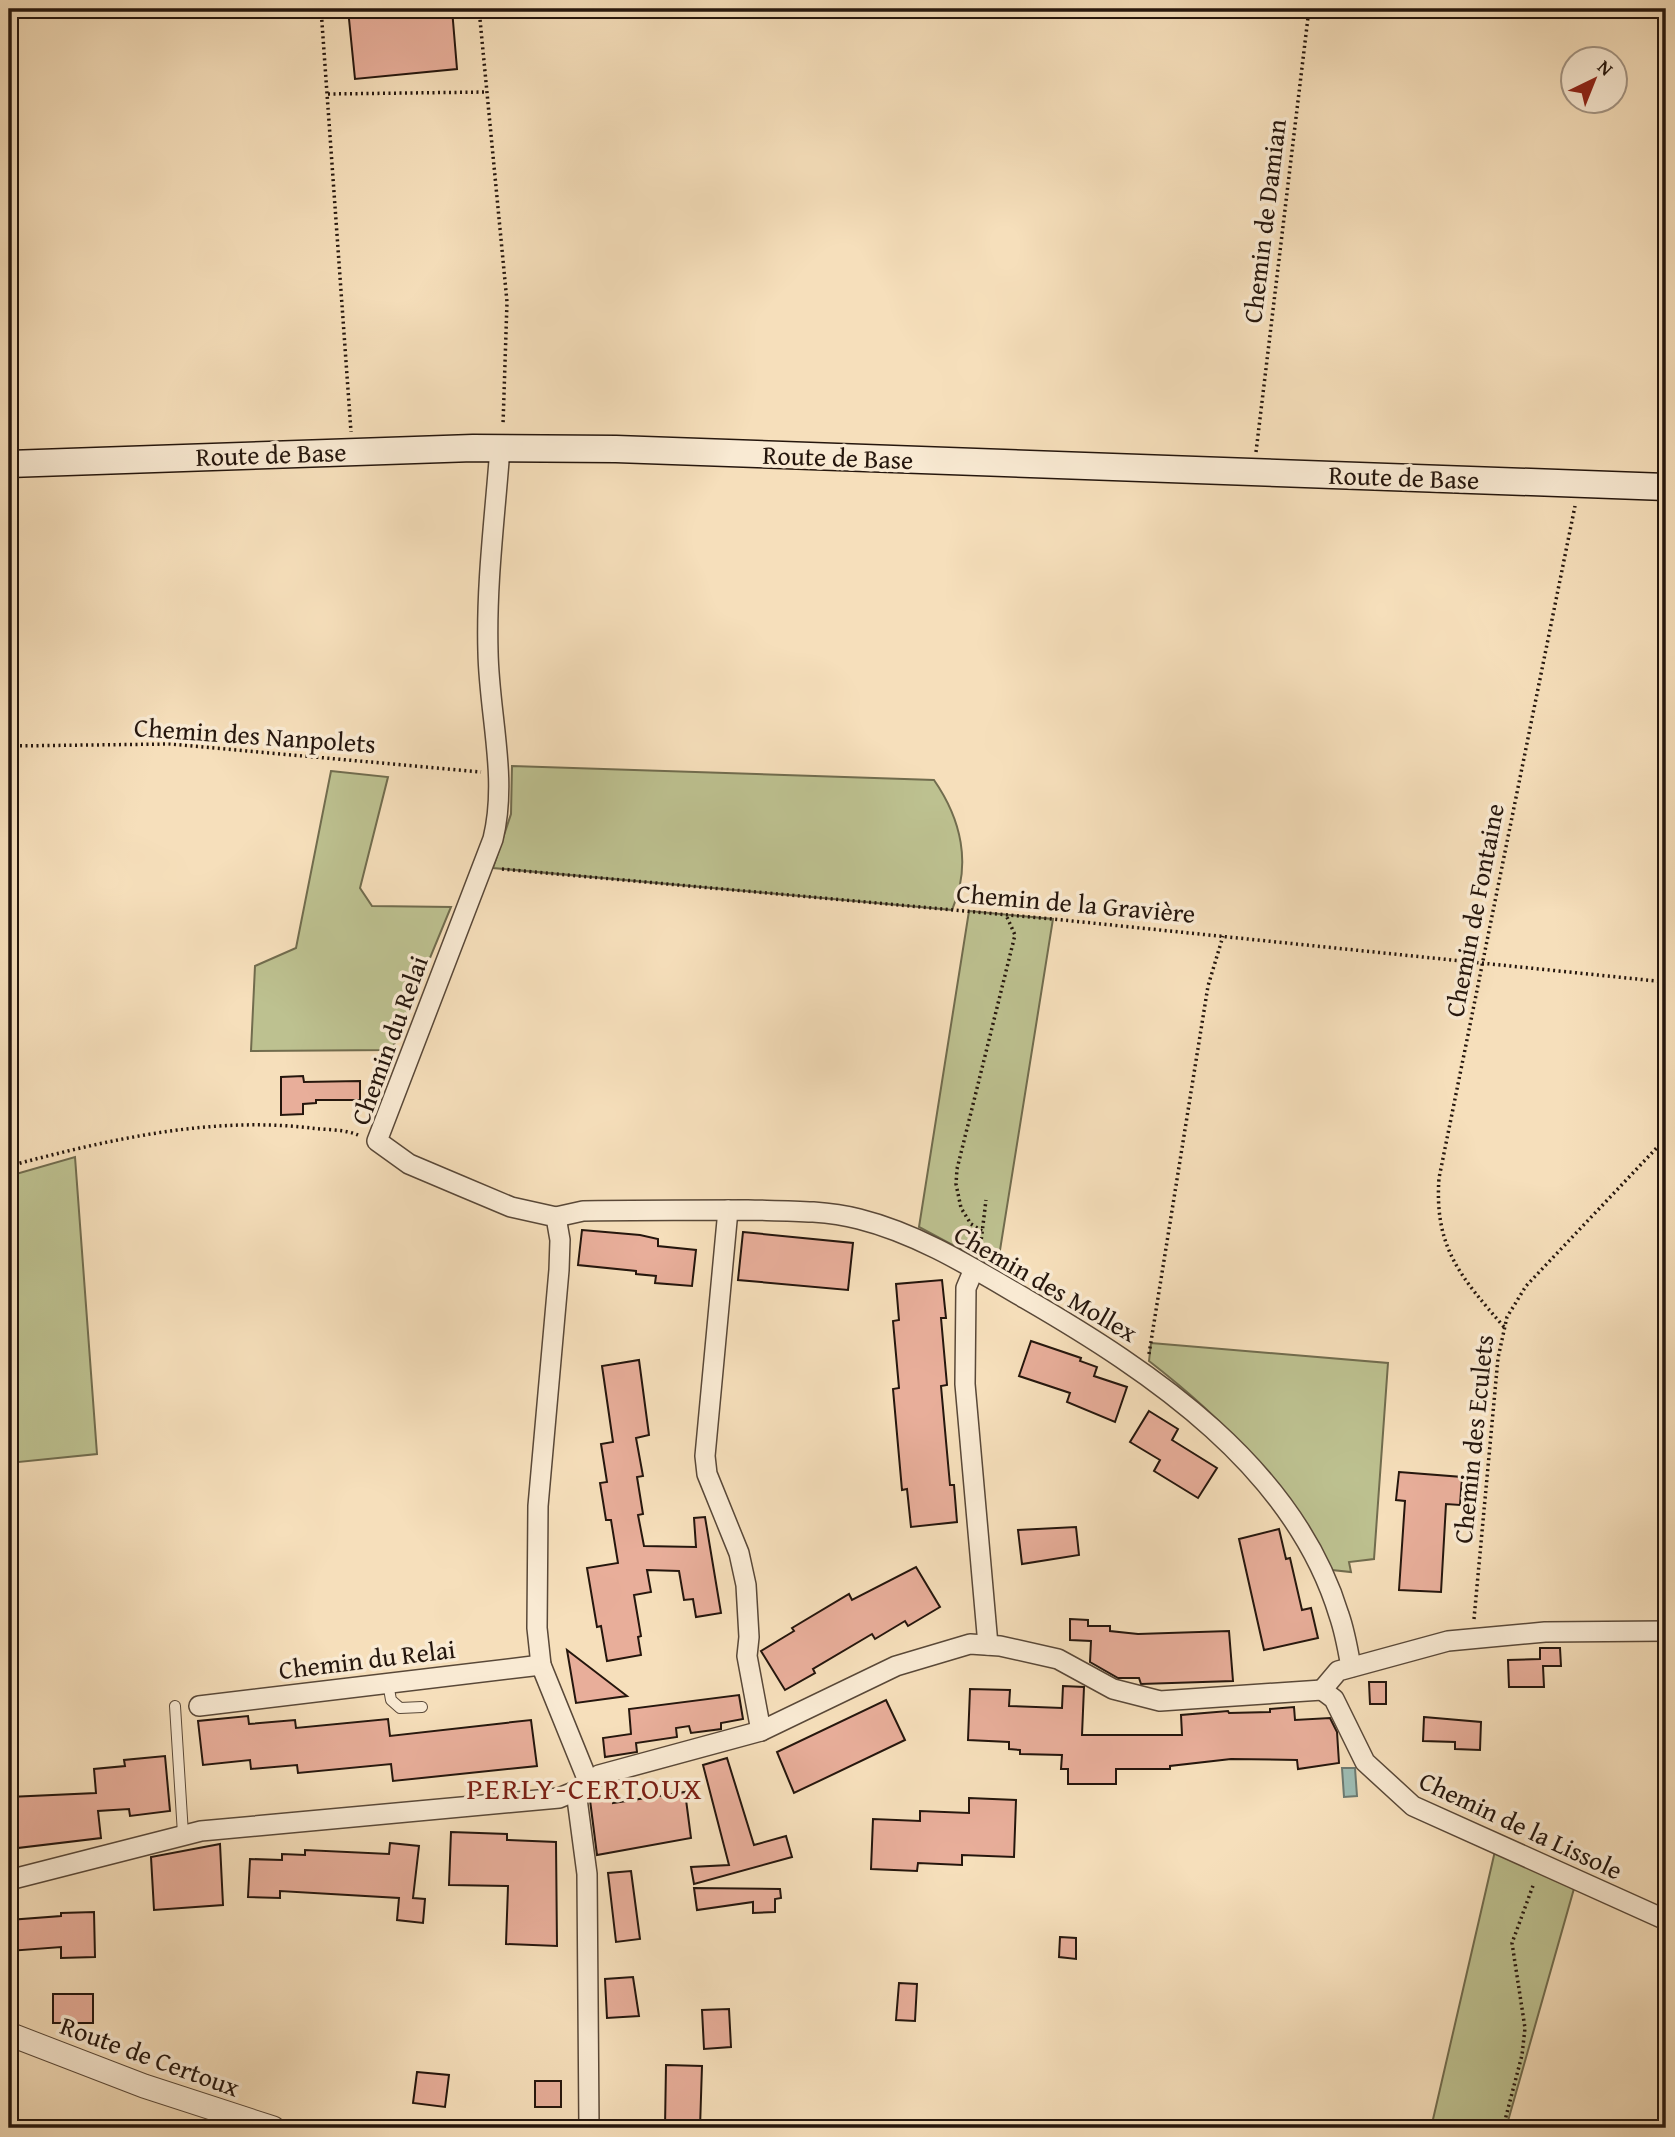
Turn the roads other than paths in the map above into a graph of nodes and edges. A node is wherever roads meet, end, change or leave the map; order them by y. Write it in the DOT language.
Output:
graph roads {
  1 [pos="500,448"];
  2 [pos="9,464"];
  3 [pos="1666,487"];
  4 [pos="728,1210"];
  5 [pos="556,1217"];
  6 [pos="974,1269"];
  7 [pos="1666,1631"];
  8 [pos="988,1646"];
  9 [pos="541,1665"];
  10 [pos="1352,1667"];
  11 [pos="388,1683"];
  12 [pos="1322,1690"];
  13 [pos="175,1706"];
  14 [pos="199,1706"];
  15 [pos="422,1707"];
  16 [pos="761,1731"];
  17 [pos="582,1786"];
  18 [pos="183,1834"];
  19 [pos="9,1880"];
  20 [pos="1666,1920"];
  21 [pos="9,2034"];
  22 [pos="273,2128"];
  23 [pos="589,2128"];
  1 -- 2 [label="main road, Route de Base"];
  1 -- 3 [label="main road, Route de Base"];
  1 -- 5 [label="street, Chemin du Relai"];
  4 -- 5 [label="street, Chemin des Mollex"];
  4 -- 6 [label="street, Chemin des Mollex"];
  4 -- 16 [label="street"];
  5 -- 9 [label="street"];
  6 -- 8 [label="street"];
  6 -- 10 [label="street, Chemin des Mollex"];
  7 -- 10 [label="street"];
  8 -- 12 [label="street"];
  8 -- 16 [label="street"];
  9 -- 11 [label="street, Chemin du Relai"];
  9 -- 17 [label="street"];
  10 -- 12 [label="street"];
  11 -- 14 [label="street, Chemin du Relai"];
  11 -- 15 [label="lane"];
  12 -- 20 [label="street, Chemin de la Lissole"];
  13 -- 18 [label="lane"];
  16 -- 17 [label="street"];
  17 -- 18 [label="street"];
  17 -- 23 [label="street"];
  18 -- 19 [label="street"];
  21 -- 22 [label="street, Route de Certoux"];
}
